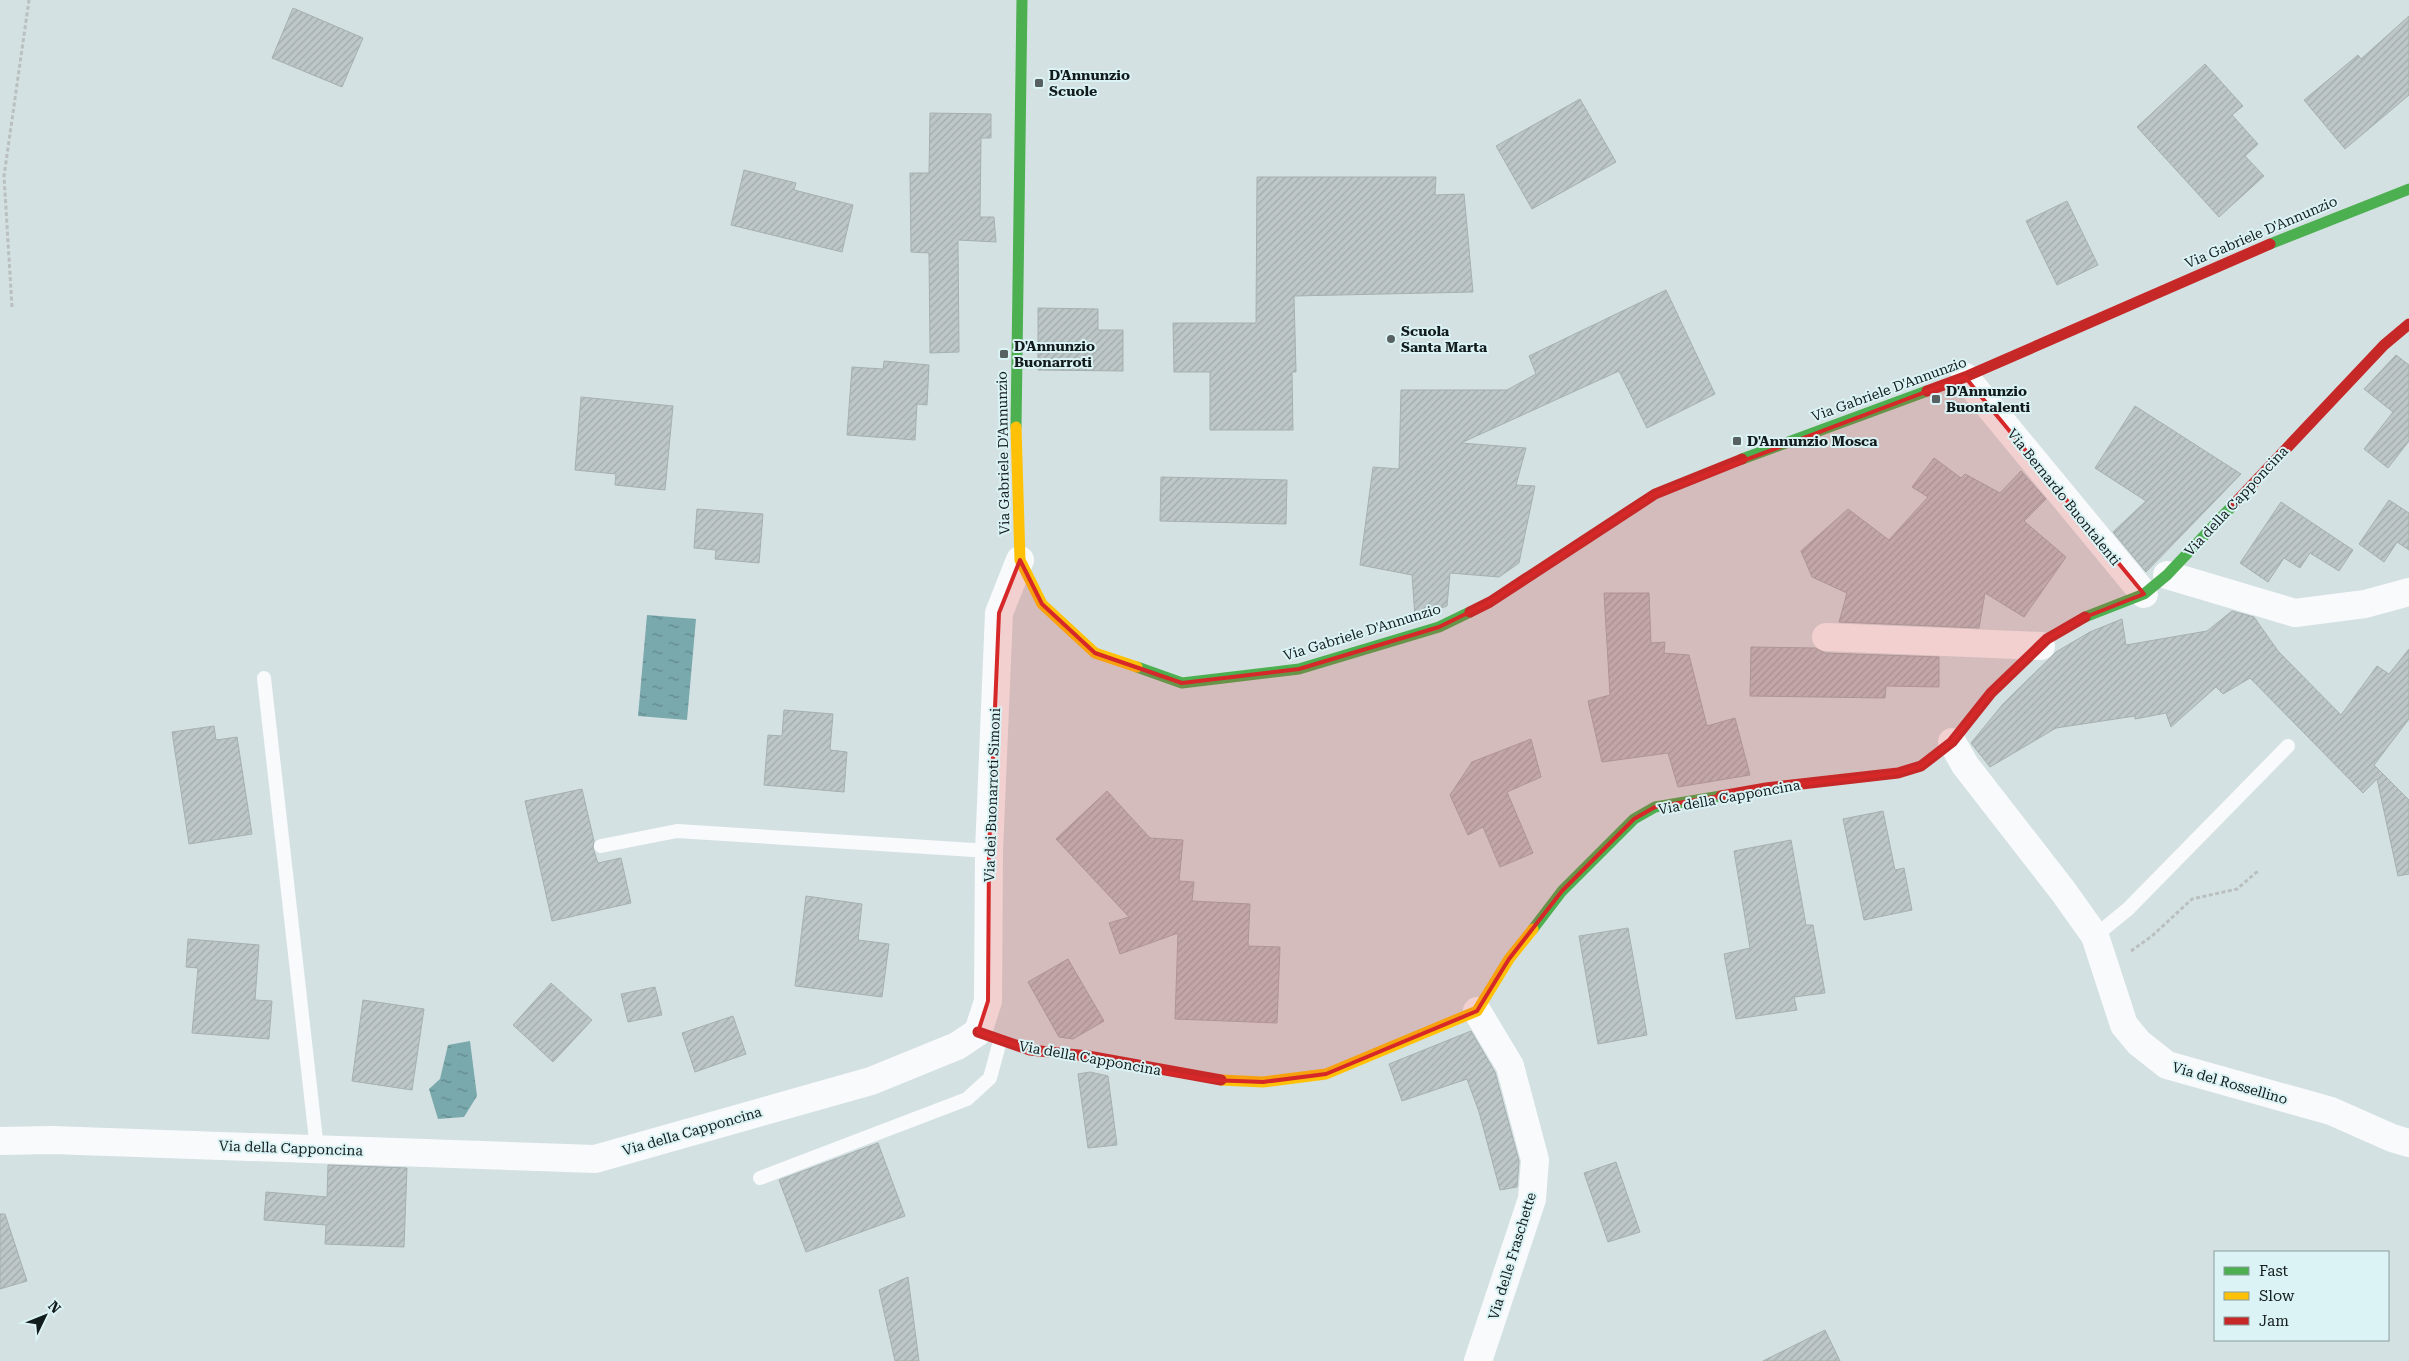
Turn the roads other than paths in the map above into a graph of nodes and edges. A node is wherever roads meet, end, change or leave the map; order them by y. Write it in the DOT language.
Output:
graph roads {
  1 [pos="1022,0"];
  2 [pos="2409,189"];
  3 [pos="2409,324"];
  4 [pos="1965,377"];
  5 [pos="1020,560"];
  6 [pos="2167,575"];
  7 [pos="2409,592"];
  8 [pos="2144,594"];
  9 [pos="1826,637"];
  10 [pos="2041,646"];
  11 [pos="264,678"];
  12 [pos="1952,742"];
  13 [pos="2288,746"];
  14 [pos="601,846"];
  15 [pos="989,851"];
  16 [pos="2095,936"];
  17 [pos="1478,1011"];
  18 [pos="989,1036"];
  19 [pos="0,1141"];
  20 [pos="2409,1143"];
  21 [pos="317,1149"];
  22 [pos="760,1178"];
  23 [pos="1478,1361"];
  1 -- 5 [label="street, Via Gabriele D'Annunzio"];
  2 -- 4 [label="street, Via Gabriele D'Annunzio"];
  3 -- 6 [label="street, Via della Capponcina"];
  4 -- 5 [label="street, Via Gabriele D'Annunzio"];
  4 -- 8 [label="street, Via Bernardo Buontalenti"];
  5 -- 15 [label="street, Via dei Buonarroti Simoni"];
  6 -- 7 [label="street"];
  6 -- 8 [label="street, Via della Capponcina"];
  8 -- 10 [label="street, Via della Capponcina"];
  9 -- 10 [label="street"];
  10 -- 12 [label="street, Via della Capponcina"];
  11 -- 21 [label="lane"];
  12 -- 16 [label="street, Via del Rossellino"];
  12 -- 17 [label="street, Via della Capponcina"];
  13 -- 16 [label="lane"];
  14 -- 15 [label="lane"];
  15 -- 18 [label="street, Via dei Buonarroti Simoni"];
  16 -- 20 [label="street, Via del Rossellino"];
  17 -- 18 [label="street, Via della Capponcina"];
  17 -- 23 [label="street, Via delle Fraschette"];
  18 -- 21 [label="street, Via della Capponcina"];
  18 -- 22 [label="lane"];
  19 -- 21 [label="street, Via della Capponcina"];
}
